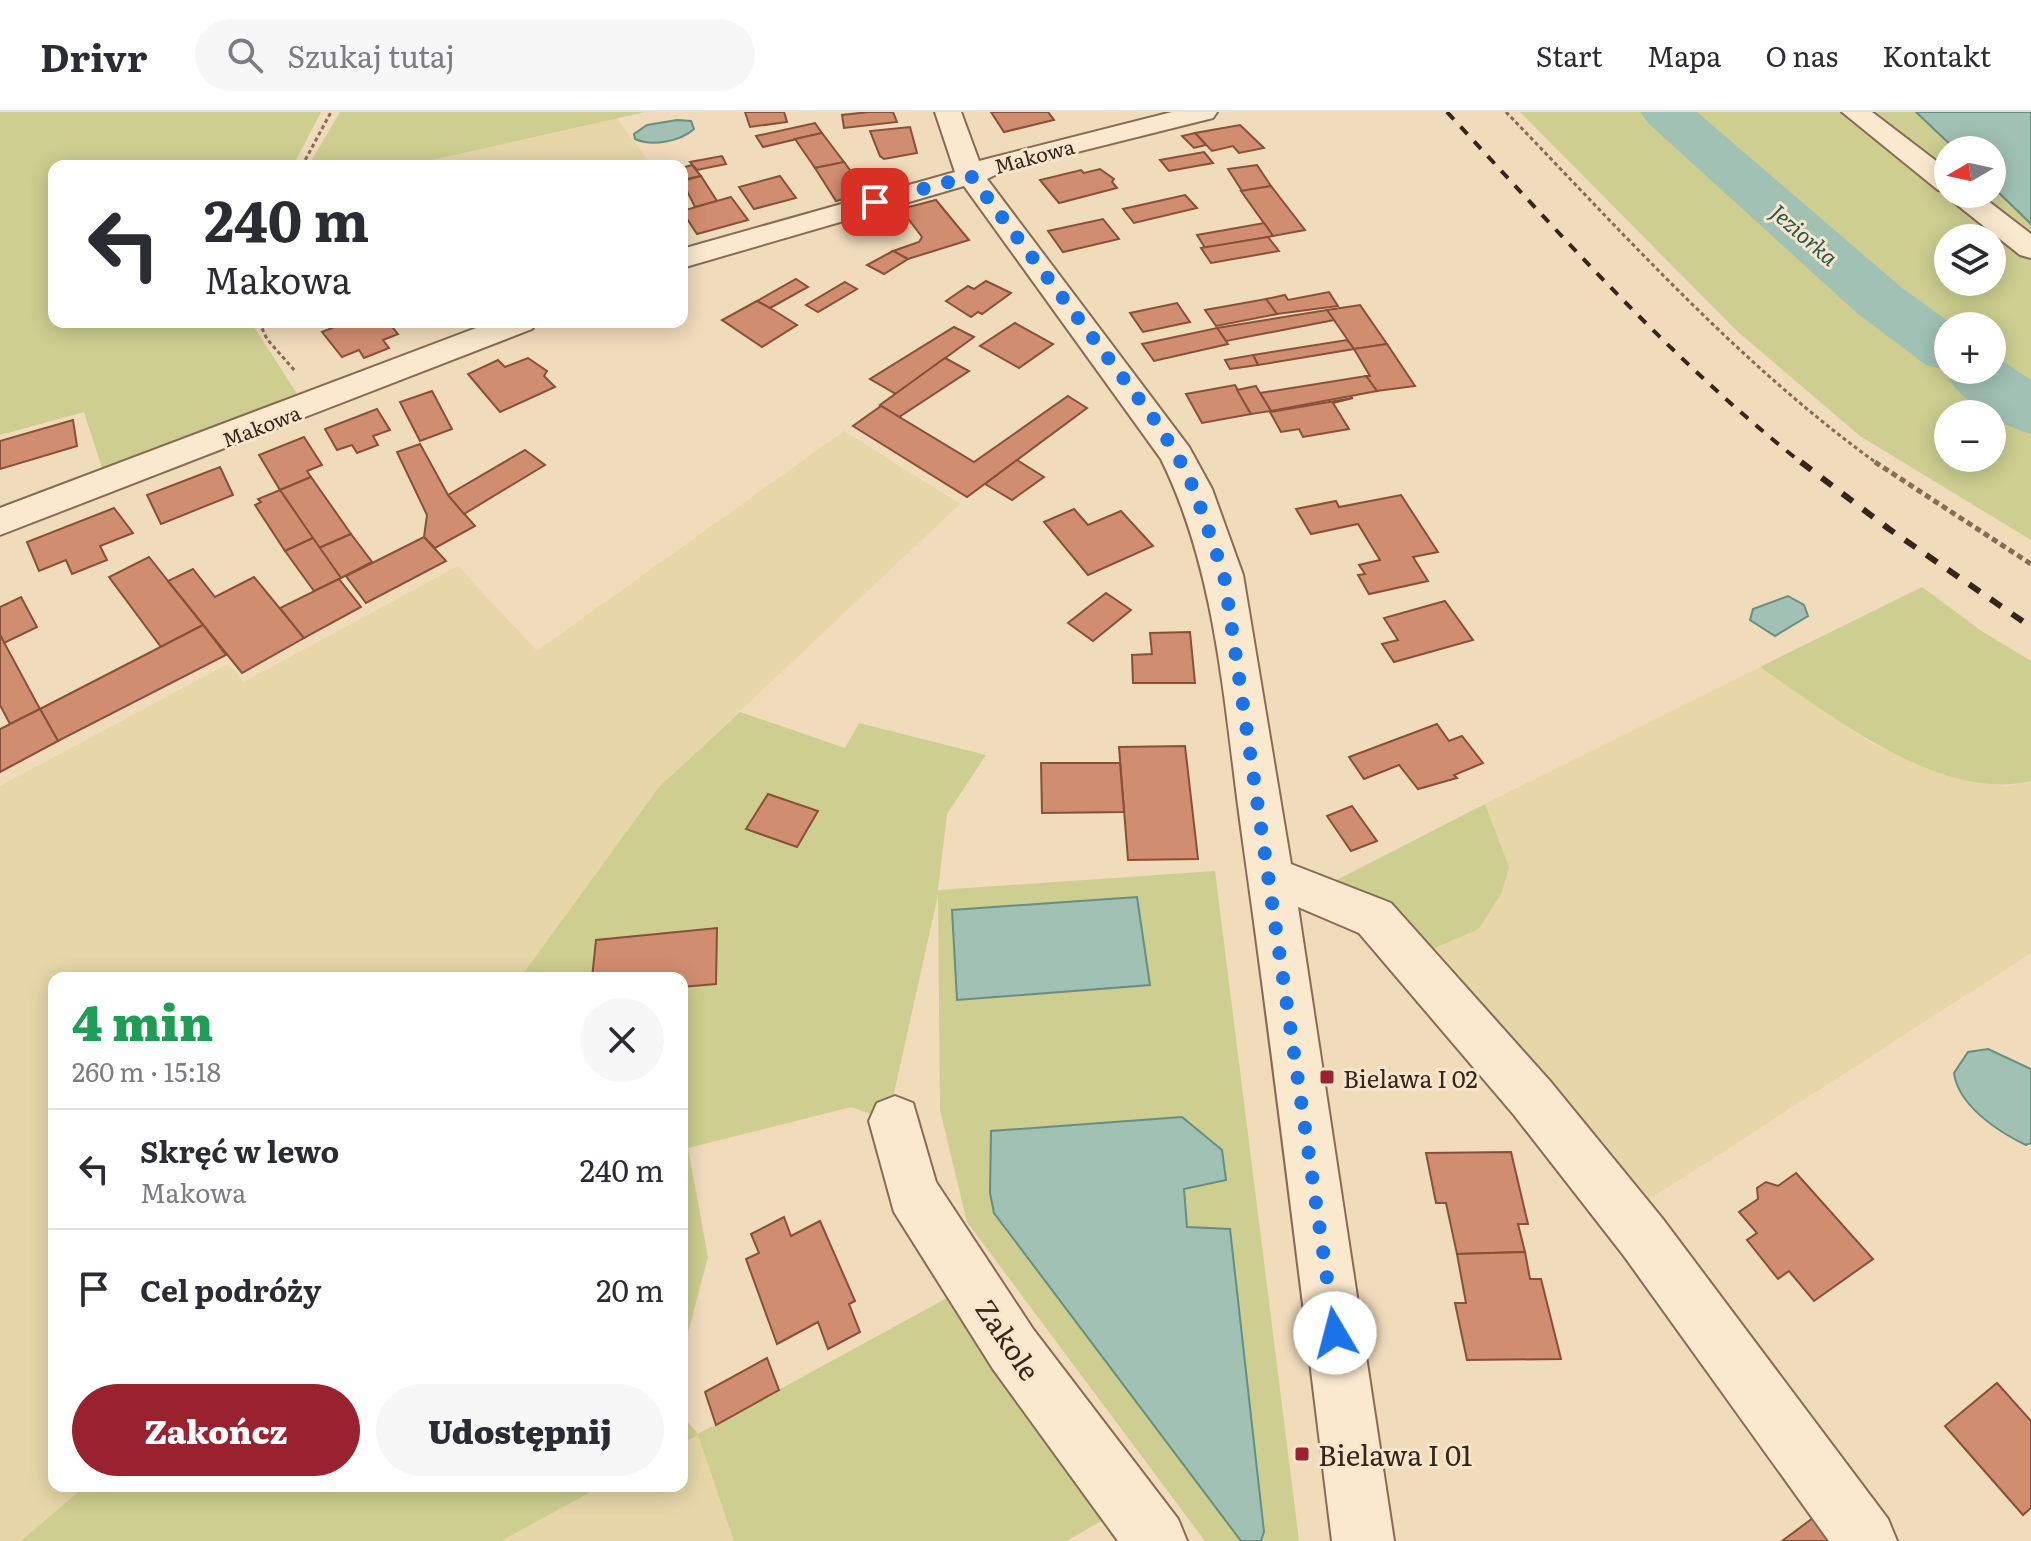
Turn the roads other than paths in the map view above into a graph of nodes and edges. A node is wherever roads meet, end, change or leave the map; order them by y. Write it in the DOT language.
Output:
graph roads {
  1 [pos="948,112"];
  2 [pos="1204,112"];
  3 [pos="1855,112"];
  4 [pos="1934,173"];
  5 [pos="971,176"];
  6 [pos="1979,208"];
  7 [pos="2031,249"];
  8 [pos="688,257"];
  9 [pos="506,328"];
  10 [pos="0,522"];
  11 [pos="1271,884"];
  12 [pos="895,1121"];
  13 [pos="1156,1541"];
  14 [pos="1363,1541"];
  15 [pos="1866,1541"];
  1 -- 5 [label="street"];
  2 -- 5 [label="street, Makowa"];
  3 -- 4 [label="street"];
  5 -- 8 [label="street, Makowa"];
  5 -- 11 [label="street"];
  6 -- 7 [label="street"];
  9 -- 10 [label="street, Makowa"];
  11 -- 14 [label="street"];
  11 -- 15 [label="street"];
  12 -- 13 [label="street, Zakole"];
}
